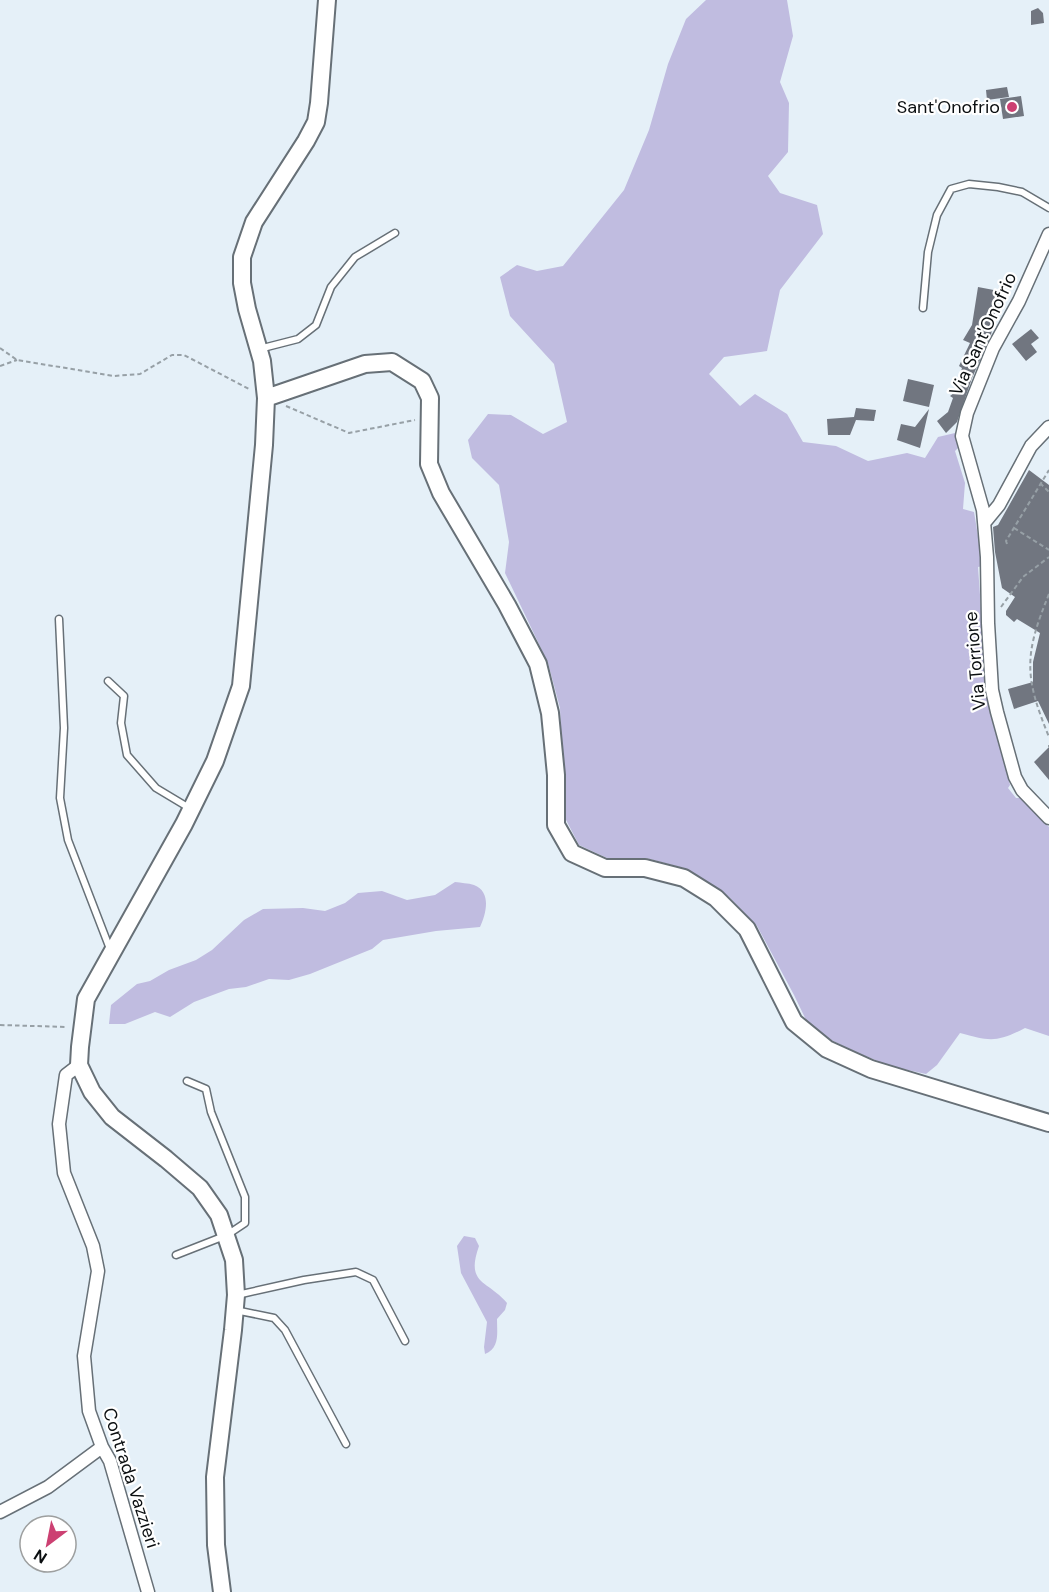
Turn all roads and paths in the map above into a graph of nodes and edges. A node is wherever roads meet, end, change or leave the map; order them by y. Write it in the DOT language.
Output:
graph roads {
  1 [pos="327,0"];
  2 [pos="1049,207"];
  3 [pos="396,233"];
  4 [pos="1049,234"];
  5 [pos="923,308"];
  6 [pos="0,348"];
  7 [pos="259,349"];
  8 [pos="17,360"];
  9 [pos="0,366"];
  10 [pos="266,398"];
  11 [pos="429,418"];
  12 [pos="1049,427"];
  13 [pos="1049,470"];
  14 [pos="1040,483"];
  15 [pos="1049,492"];
  16 [pos="984,522"];
  17 [pos="1014,528"];
  18 [pos="1008,544"];
  19 [pos="1049,550"];
  20 [pos="1049,557"];
  21 [pos="1049,594"];
  22 [pos="59,619"];
  23 [pos="988,623"];
  24 [pos="108,681"];
  25 [pos="1049,737"];
  26 [pos="192,809"];
  27 [pos="1049,818"];
  28 [pos="111,953"];
  29 [pos="0,1025"];
  30 [pos="82,1027"];
  31 [pos="79,1065"];
  32 [pos="187,1081"];
  33 [pos="1049,1123"];
  34 [pos="227,1235"];
  35 [pos="176,1255"];
  36 [pos="236,1302"];
  37 [pos="405,1341"];
  38 [pos="346,1444"];
  39 [pos="102,1448"];
  40 [pos="0,1512"];
  41 [pos="148,1592"];
  42 [pos="222,1592"];
  1 -- 7 [label="street"];
  2 -- 5 [label="lane"];
  3 -- 7 [label="lane"];
  4 -- 16 [label="street, Via Sant'Onofrio"];
  6 -- 8 [label="path"];
  7 -- 10 [label="street"];
  8 -- 9 [label="path"];
  8 -- 10 [label="path"];
  10 -- 11 [label="path"];
  10 -- 11 [label="street"];
  10 -- 26 [label="street"];
  11 -- 33 [label="street"];
  12 -- 16 [label="street"];
  13 -- 14 [label="path"];
  14 -- 15 [label="path"];
  14 -- 17 [label="path"];
  16 -- 23 [label="street, Via Torrione"];
  17 -- 18 [label="path"];
  17 -- 19 [label="path"];
  20 -- 23 [label="path"];
  21 -- 25 [label="path"];
  22 -- 28 [label="lane"];
  23 -- 27 [label="street, Via Torrione"];
  24 -- 26 [label="lane"];
  26 -- 28 [label="street"];
  28 -- 30 [label="street"];
  29 -- 30 [label="path"];
  30 -- 31 [label="street"];
  31 -- 34 [label="street"];
  31 -- 39 [label="street, Contrada Vazzieri"];
  32 -- 34 [label="lane"];
  34 -- 35 [label="lane"];
  34 -- 36 [label="street"];
  36 -- 37 [label="lane"];
  36 -- 38 [label="lane"];
  36 -- 42 [label="street"];
  39 -- 40 [label="street"];
  39 -- 41 [label="street, Contrada Vazzieri"];
}
